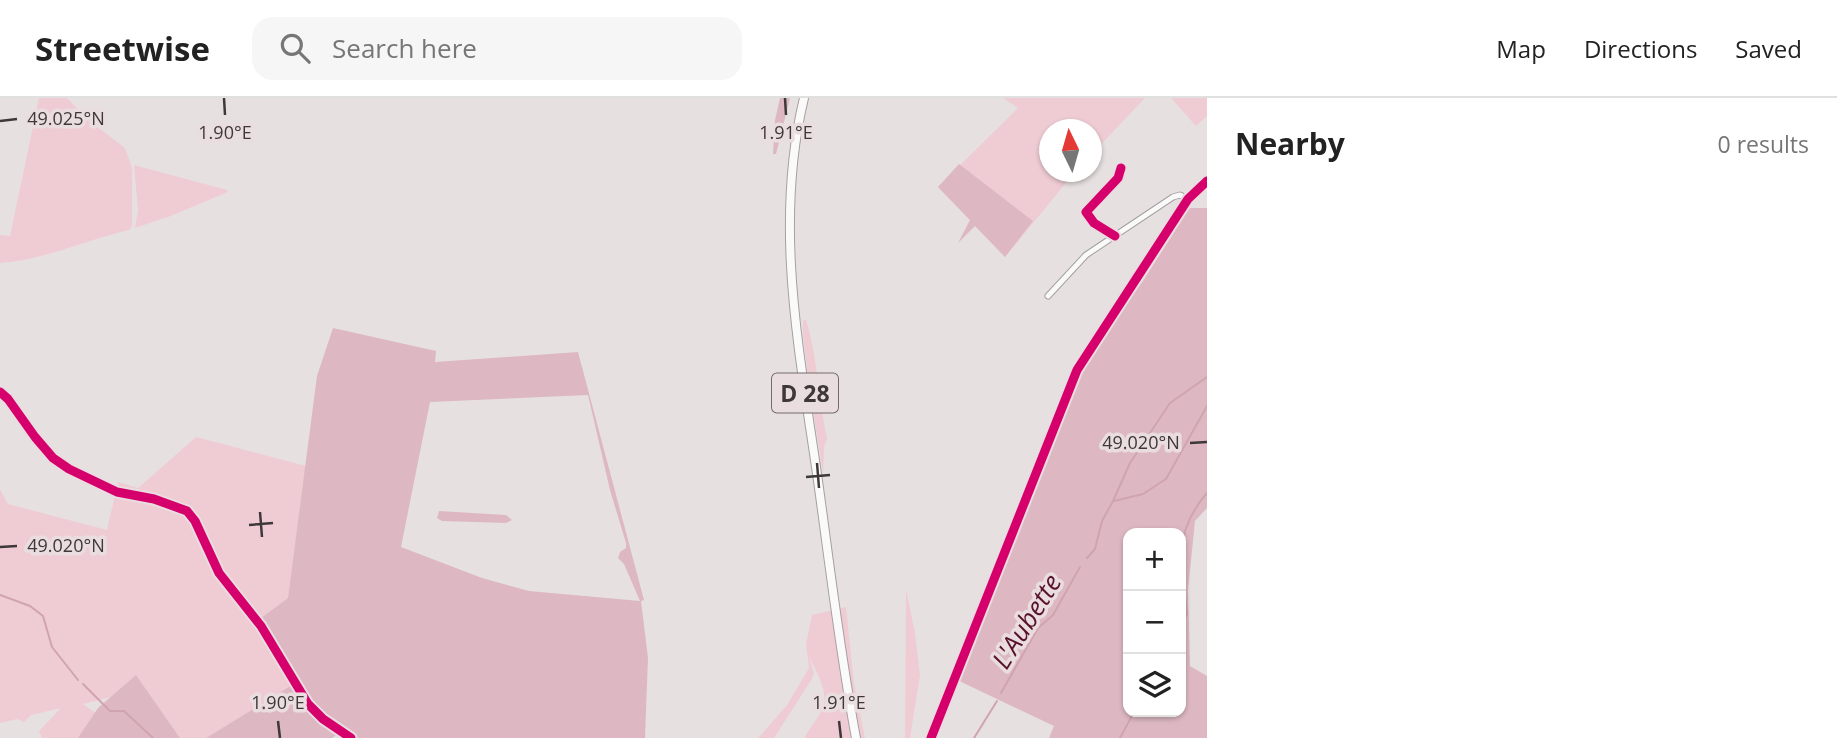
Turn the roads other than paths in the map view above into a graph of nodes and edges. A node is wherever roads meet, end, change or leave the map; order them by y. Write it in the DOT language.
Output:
graph roads {
  1 [pos="801,98"];
  2 [pos="1121,168"];
  3 [pos="1207,181"];
  4 [pos="1188,199"];
  5 [pos="1115,236"];
  6 [pos="1048,296"];
  7 [pos="0,392"];
  8 [pos="351,738"];
  9 [pos="850,738"];
  10 [pos="856,738"];
  11 [pos="931,738"];
  1 -- 9 [label="main road, D 28"];
  1 -- 10 [label="main road, D 28"];
  2 -- 5 [label="street"];
  3 -- 4 [label="street"];
  4 -- 5 [label="street"];
  4 -- 11 [label="street"];
  5 -- 6 [label="street"];
  7 -- 8 [label="street"];
}
